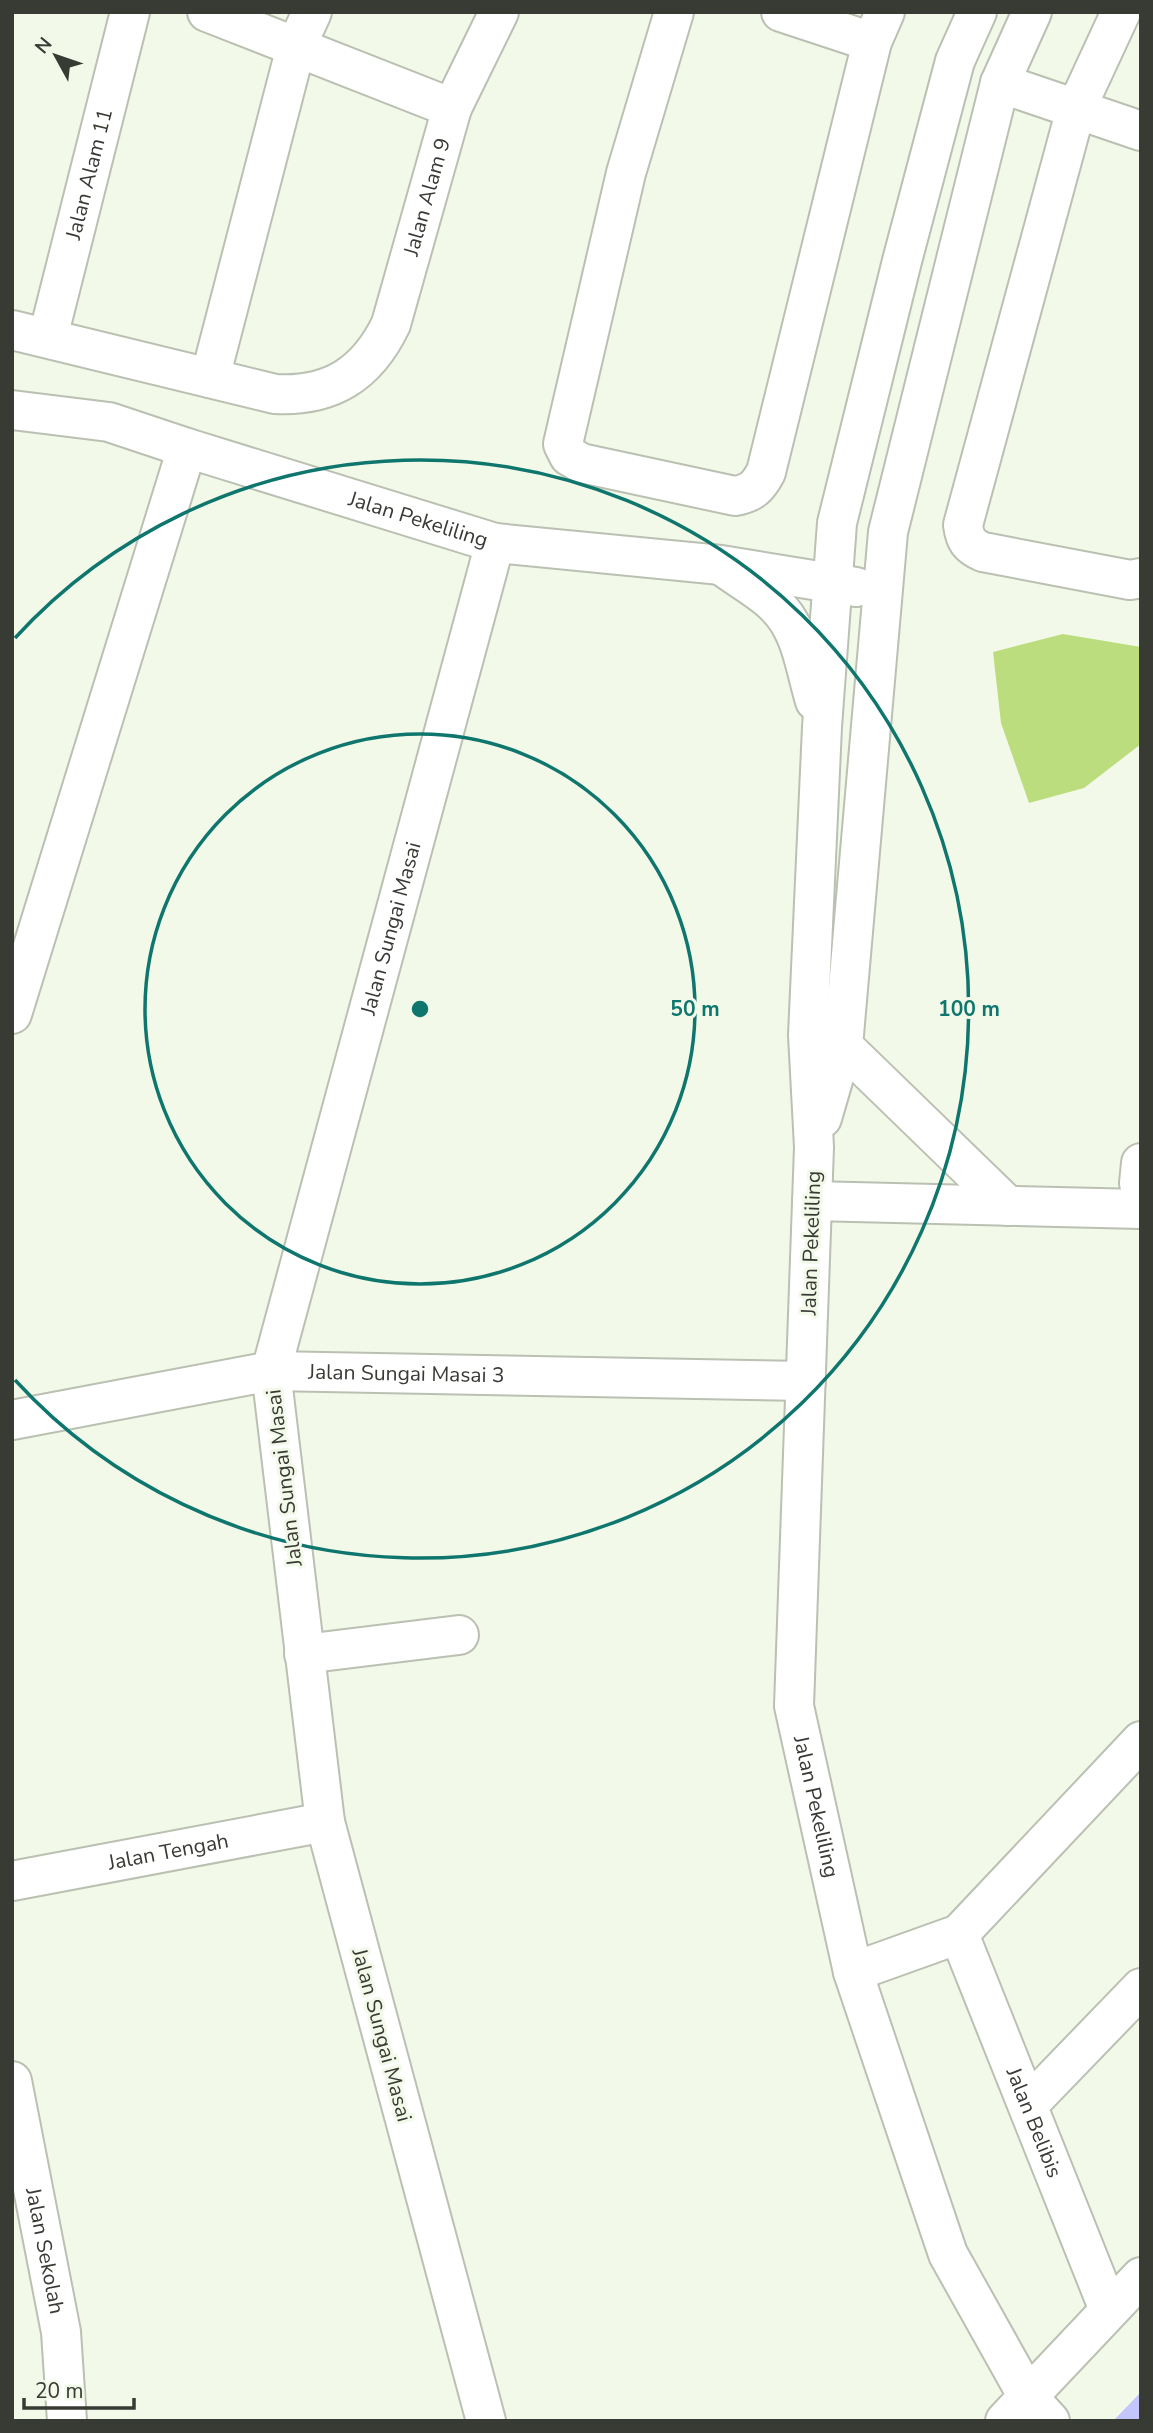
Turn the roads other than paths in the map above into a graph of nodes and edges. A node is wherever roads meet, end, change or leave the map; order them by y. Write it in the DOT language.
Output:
graph roads {
  1 [pos="130,12"];
  2 [pos="207,12"];
  3 [pos="312,12"];
  4 [pos="499,12"];
  5 [pos="674,12"];
  6 [pos="781,12"];
  7 [pos="977,12"];
  8 [pos="1032,12"];
  9 [pos="1121,12"];
  10 [pos="879,27"];
  11 [pos="296,47"];
  12 [pos="1000,83"];
  13 [pos="452,108"];
  14 [pos="1076,109"];
  15 [pos="1141,131"];
  16 [pos="30,334"];
  17 [pos="210,378"];
  18 [pos="12,410"];
  19 [pos="187,448"];
  20 [pos="495,543"];
  21 [pos="721,565"];
  22 [pos="1141,578"];
  23 [pos="833,583"];
  24 [pos="882,592"];
  25 [pos="822,727"];
  26 [pos="12,1014"];
  27 [pos="843,1046"];
  28 [pos="814,1147"];
  29 [pos="1141,1163"];
  30 [pos="1141,1194"];
  31 [pos="812,1201"];
  32 [pos="1008,1206"];
  33 [pos="1141,1209"];
  34 [pos="271,1371"];
  35 [pos="806,1381"];
  36 [pos="12,1420"];
  37 [pos="458,1635"];
  38 [pos="304,1654"];
  39 [pos="1141,1741"];
  40 [pos="325,1822"];
  41 [pos="12,1881"];
  42 [pos="960,1934"];
  43 [pos="853,1972"];
  44 [pos="1141,1988"];
  45 [pos="12,2081"];
  46 [pos="1028,2105"];
  47 [pos="1141,2277"];
  48 [pos="1109,2310"];
  49 [pos="1027,2413"];
  50 [pos="67,2421"];
  51 [pos="486,2421"];
  1 -- 16 [label="street, Jalan Alam 11"];
  2 -- 11 [label="street"];
  3 -- 11 [label="street"];
  4 -- 13 [label="street, Jalan Alam 9"];
  5 -- 10 [label="street"];
  6 -- 10 [label="street"];
  7 -- 23 [label="street"];
  8 -- 12 [label="street"];
  9 -- 14 [label="street"];
  11 -- 13 [label="street"];
  11 -- 17 [label="street"];
  12 -- 14 [label="street"];
  12 -- 24 [label="street"];
  13 -- 17 [label="street, Jalan Alam 9"];
  14 -- 15 [label="street"];
  14 -- 22 [label="street"];
  16 -- 17 [label="street, Jalan Alam 9"];
  18 -- 19 [label="street, Jalan Pekeliling"];
  19 -- 20 [label="street, Jalan Pekeliling"];
  19 -- 26 [label="street"];
  20 -- 21 [label="street, Jalan Pekeliling"];
  20 -- 34 [label="street, Jalan Sungai Masai"];
  21 -- 23 [label="street, Jalan Pekeliling"];
  21 -- 25 [label="street"];
  23 -- 24 [label="street, Jalan Pekeliling"];
  23 -- 25 [label="street, Jalan Pekeliling"];
  24 -- 27 [label="street, Jalan Pekeliling"];
  25 -- 28 [label="street, Jalan Pekeliling"];
  27 -- 28 [label="street, Jalan Pekeliling"];
  27 -- 32 [label="street"];
  28 -- 31 [label="street, Jalan Pekeliling"];
  29 -- 30 [label="street"];
  31 -- 32 [label="street"];
  31 -- 35 [label="street, Jalan Pekeliling"];
  32 -- 33 [label="street"];
  34 -- 35 [label="street, Jalan Sungai Masai 3"];
  34 -- 36 [label="street, Jalan Sungai Masai 3"];
  34 -- 38 [label="street, Jalan Sungai Masai"];
  35 -- 43 [label="street, Jalan Pekeliling"];
  37 -- 38 [label="street"];
  38 -- 40 [label="street, Jalan Sungai Masai"];
  39 -- 42 [label="street"];
  40 -- 41 [label="street, Jalan Tengah"];
  40 -- 51 [label="street, Jalan Sungai Masai"];
  42 -- 43 [label="street"];
  42 -- 46 [label="street, Jalan Belibis"];
  43 -- 49 [label="street, Jalan Pekeliling"];
  44 -- 46 [label="street"];
  45 -- 50 [label="street, Jalan Sekolah"];
  46 -- 48 [label="street, Jalan Belibis"];
  47 -- 48 [label="street"];
  48 -- 49 [label="street"];
}
